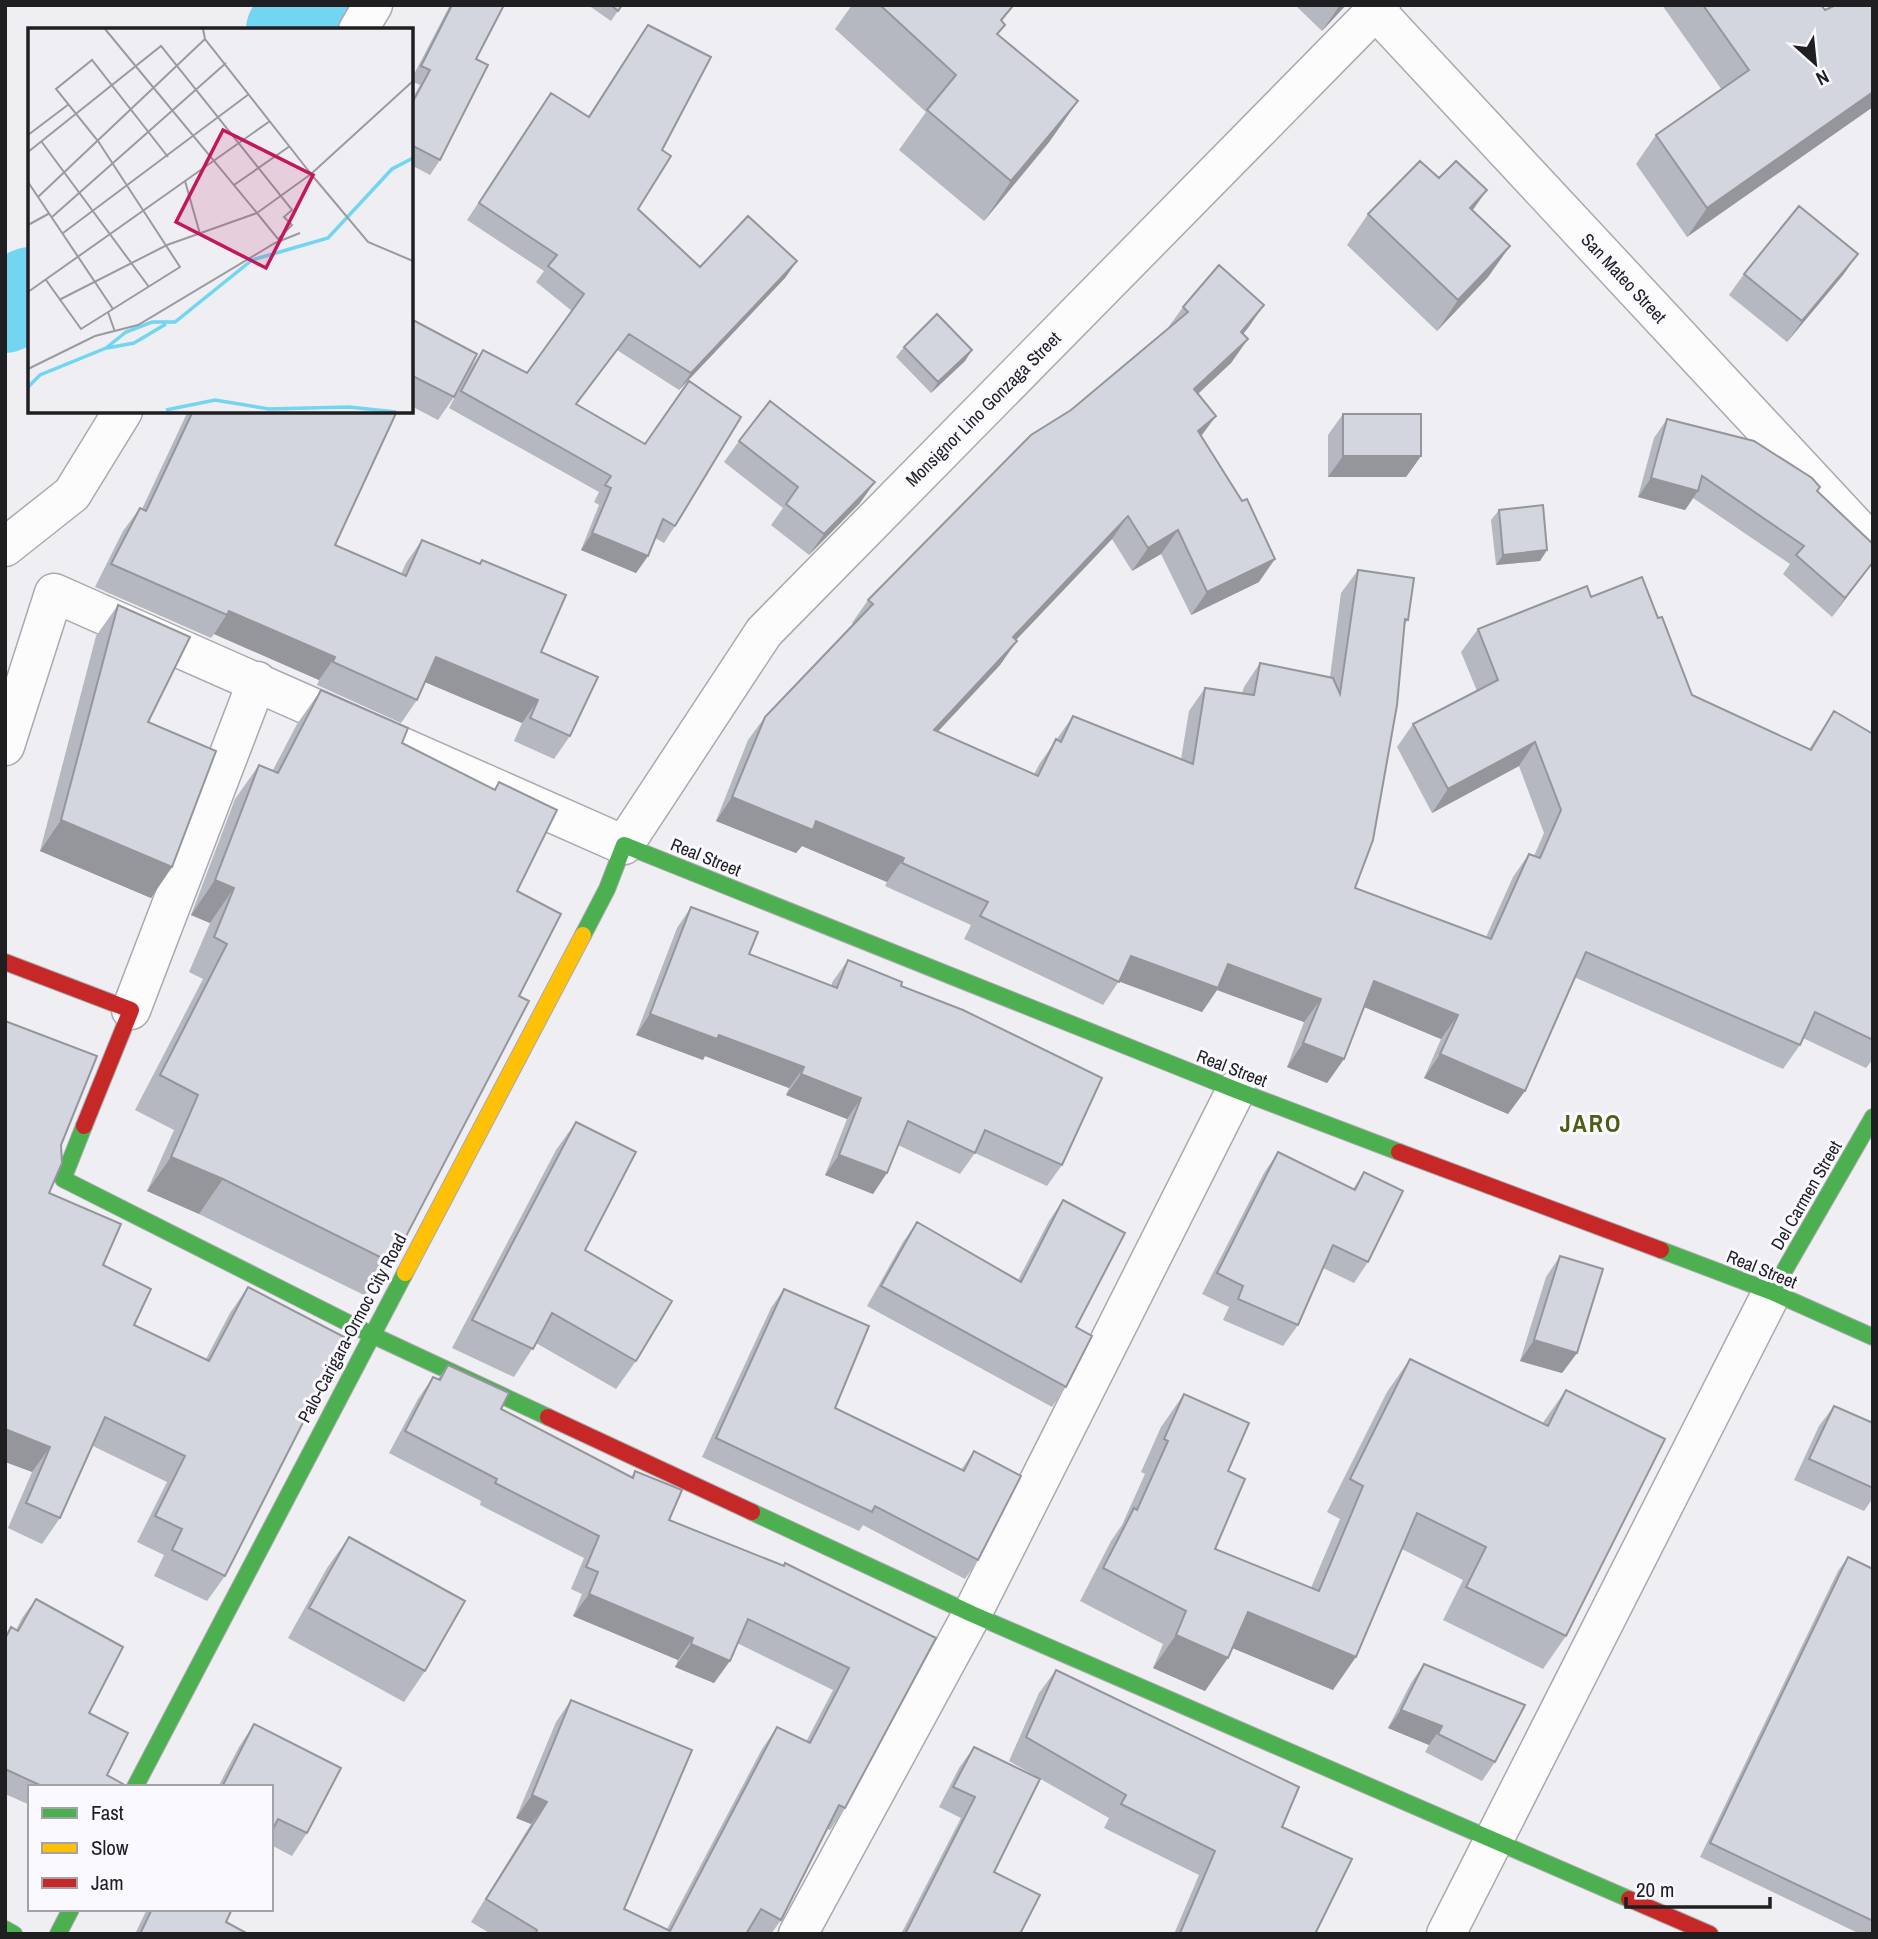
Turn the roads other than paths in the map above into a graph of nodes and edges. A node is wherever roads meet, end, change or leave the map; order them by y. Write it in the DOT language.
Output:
graph roads {
  1 [pos="373,5"];
  2 [pos="1378,8"];
  3 [pos="359,28"];
  4 [pos="122,413"];
  5 [pos="1873,545"];
  6 [pos="5,547"];
  7 [pos="257,681"];
  8 [pos="5,746"];
  9 [pos="624,845"];
  10 [pos="5,962"];
  11 [pos="131,1010"];
  12 [pos="1236,1090"];
  13 [pos="1873,1118"];
  14 [pos="1772,1293"];
  15 [pos="370,1334"];
  16 [pos="1873,1337"];
  17 [pos="972,1614"];
  18 [pos="136,1785"];
  19 [pos="1492,1841"];
  20 [pos="70,1911"];
  21 [pos="5,1929"];
  22 [pos="15,1934"];
  23 [pos="58,1934"];
  24 [pos="798,1934"];
  25 [pos="1446,1934"];
  26 [pos="1710,1934"];
  1 -- 3 [label="street"];
  2 -- 5 [label="street, San Mateo Street"];
  2 -- 9 [label="street, Monsignor Lino Gonzaga Street"];
  4 -- 6 [label="street"];
  7 -- 8 [label="street"];
  7 -- 9 [label="street"];
  7 -- 11 [label="street"];
  9 -- 12 [label="main road, Real Street"];
  9 -- 15 [label="main road, Palo-Carigara-Ormoc City Road"];
  10 -- 11 [label="main road"];
  11 -- 15 [label="main road"];
  12 -- 14 [label="main road, Real Street"];
  12 -- 17 [label="street"];
  13 -- 14 [label="main road, Del Carmen Street"];
  14 -- 16 [label="main road, Real Street"];
  14 -- 19 [label="street"];
  15 -- 17 [label="main road"];
  15 -- 18 [label="main road, Palo-Carigara-Ormoc City Road"];
  17 -- 19 [label="main road"];
  17 -- 24 [label="street"];
  19 -- 25 [label="street"];
  19 -- 26 [label="main road"];
  20 -- 23 [label="main road"];
  21 -- 22 [label="main road"];
}
